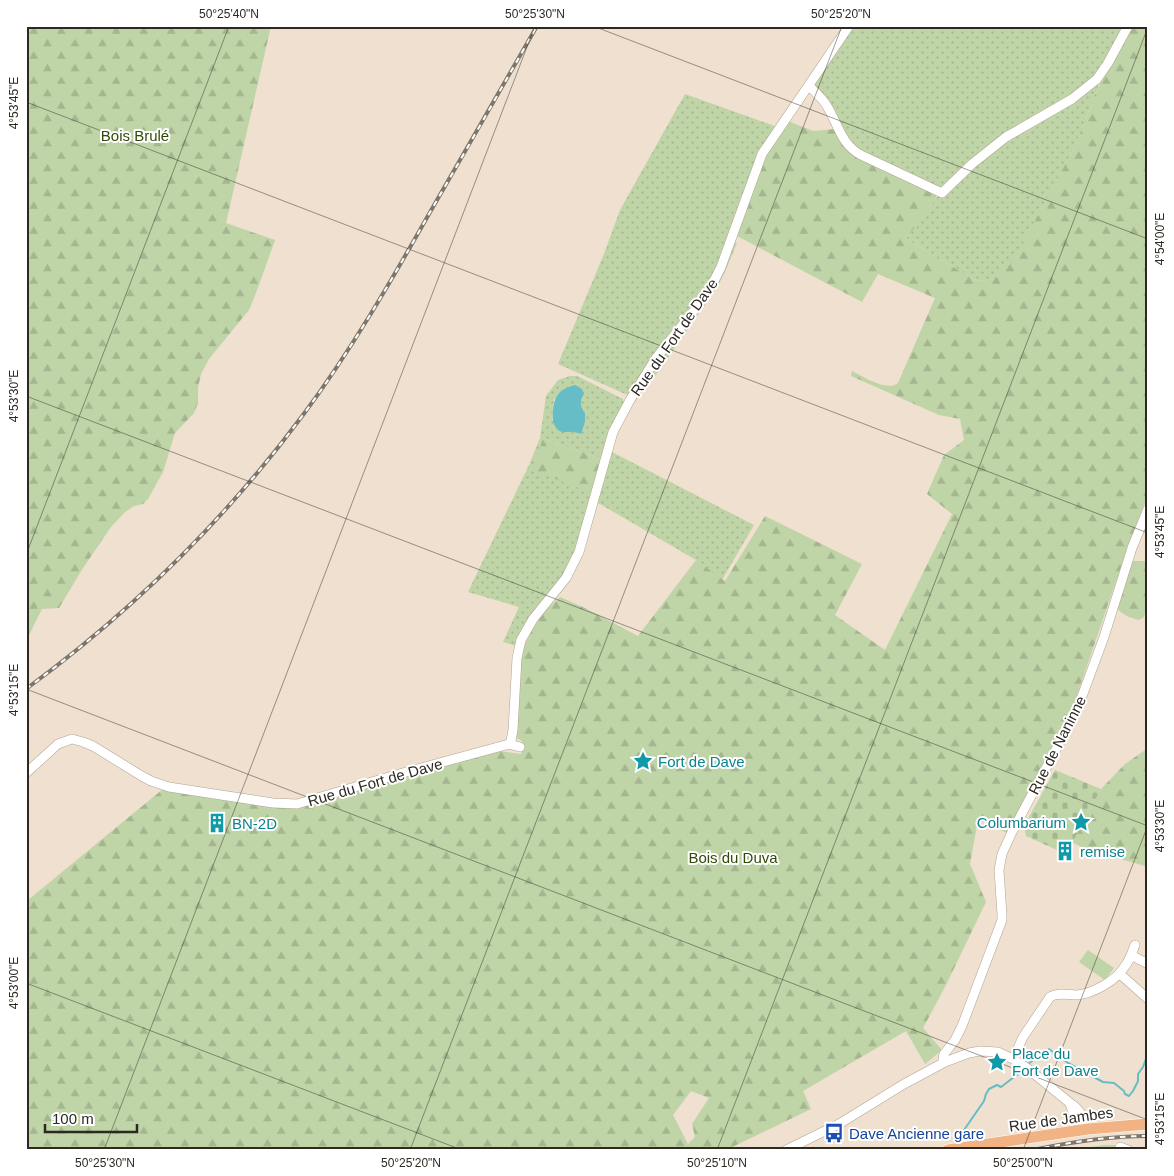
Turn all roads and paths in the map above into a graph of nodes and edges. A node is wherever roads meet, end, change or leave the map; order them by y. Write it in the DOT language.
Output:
graph roads {
  1 [pos="849,26"];
  2 [pos="1128,26"];
  3 [pos="808,86"];
  4 [pos="1148,509"];
  5 [pos="509,744"];
  6 [pos="520,747"];
  7 [pos="26,773"];
  8 [pos="1135,945"];
  9 [pos="1131,955"];
  10 [pos="1148,964"];
  11 [pos="1120,974"];
  12 [pos="1148,999"];
  13 [pos="1013,1059"];
  14 [pos="945,1062"];
  15 [pos="1070,1103"];
  16 [pos="1148,1124"];
  17 [pos="1088,1129"];
  18 [pos="1072,1132"];
  19 [pos="805,1146"];
  20 [pos="786,1150"];
  21 [pos="948,1150"];
  1 -- 3 [label="street, Rue du Fort de Dave"];
  2 -- 3 [label="street"];
  3 -- 5 [label="street, Rue du Fort de Dave"];
  4 -- 14 [label="street, Rue de Naninne"];
  5 -- 6 [label="street"];
  5 -- 7 [label="street, Rue du Fort de Dave"];
  8 -- 9 [label="street"];
  9 -- 10 [label="street"];
  9 -- 11 [label="street"];
  11 -- 12 [label="street"];
  11 -- 13 [label="street"];
  13 -- 14 [label="street"];
  13 -- 15 [label="street"];
  14 -- 19 [label="street"];
  15 -- 17 [label="street"];
  15 -- 18 [label="street"];
  16 -- 17 [label="main road, Rue de Jambes"];
  17 -- 18 [label="main road, Rue de Jambes"];
  18 -- 21 [label="main road, Rue de Jambes"];
  19 -- 20 [label="street"];
}
